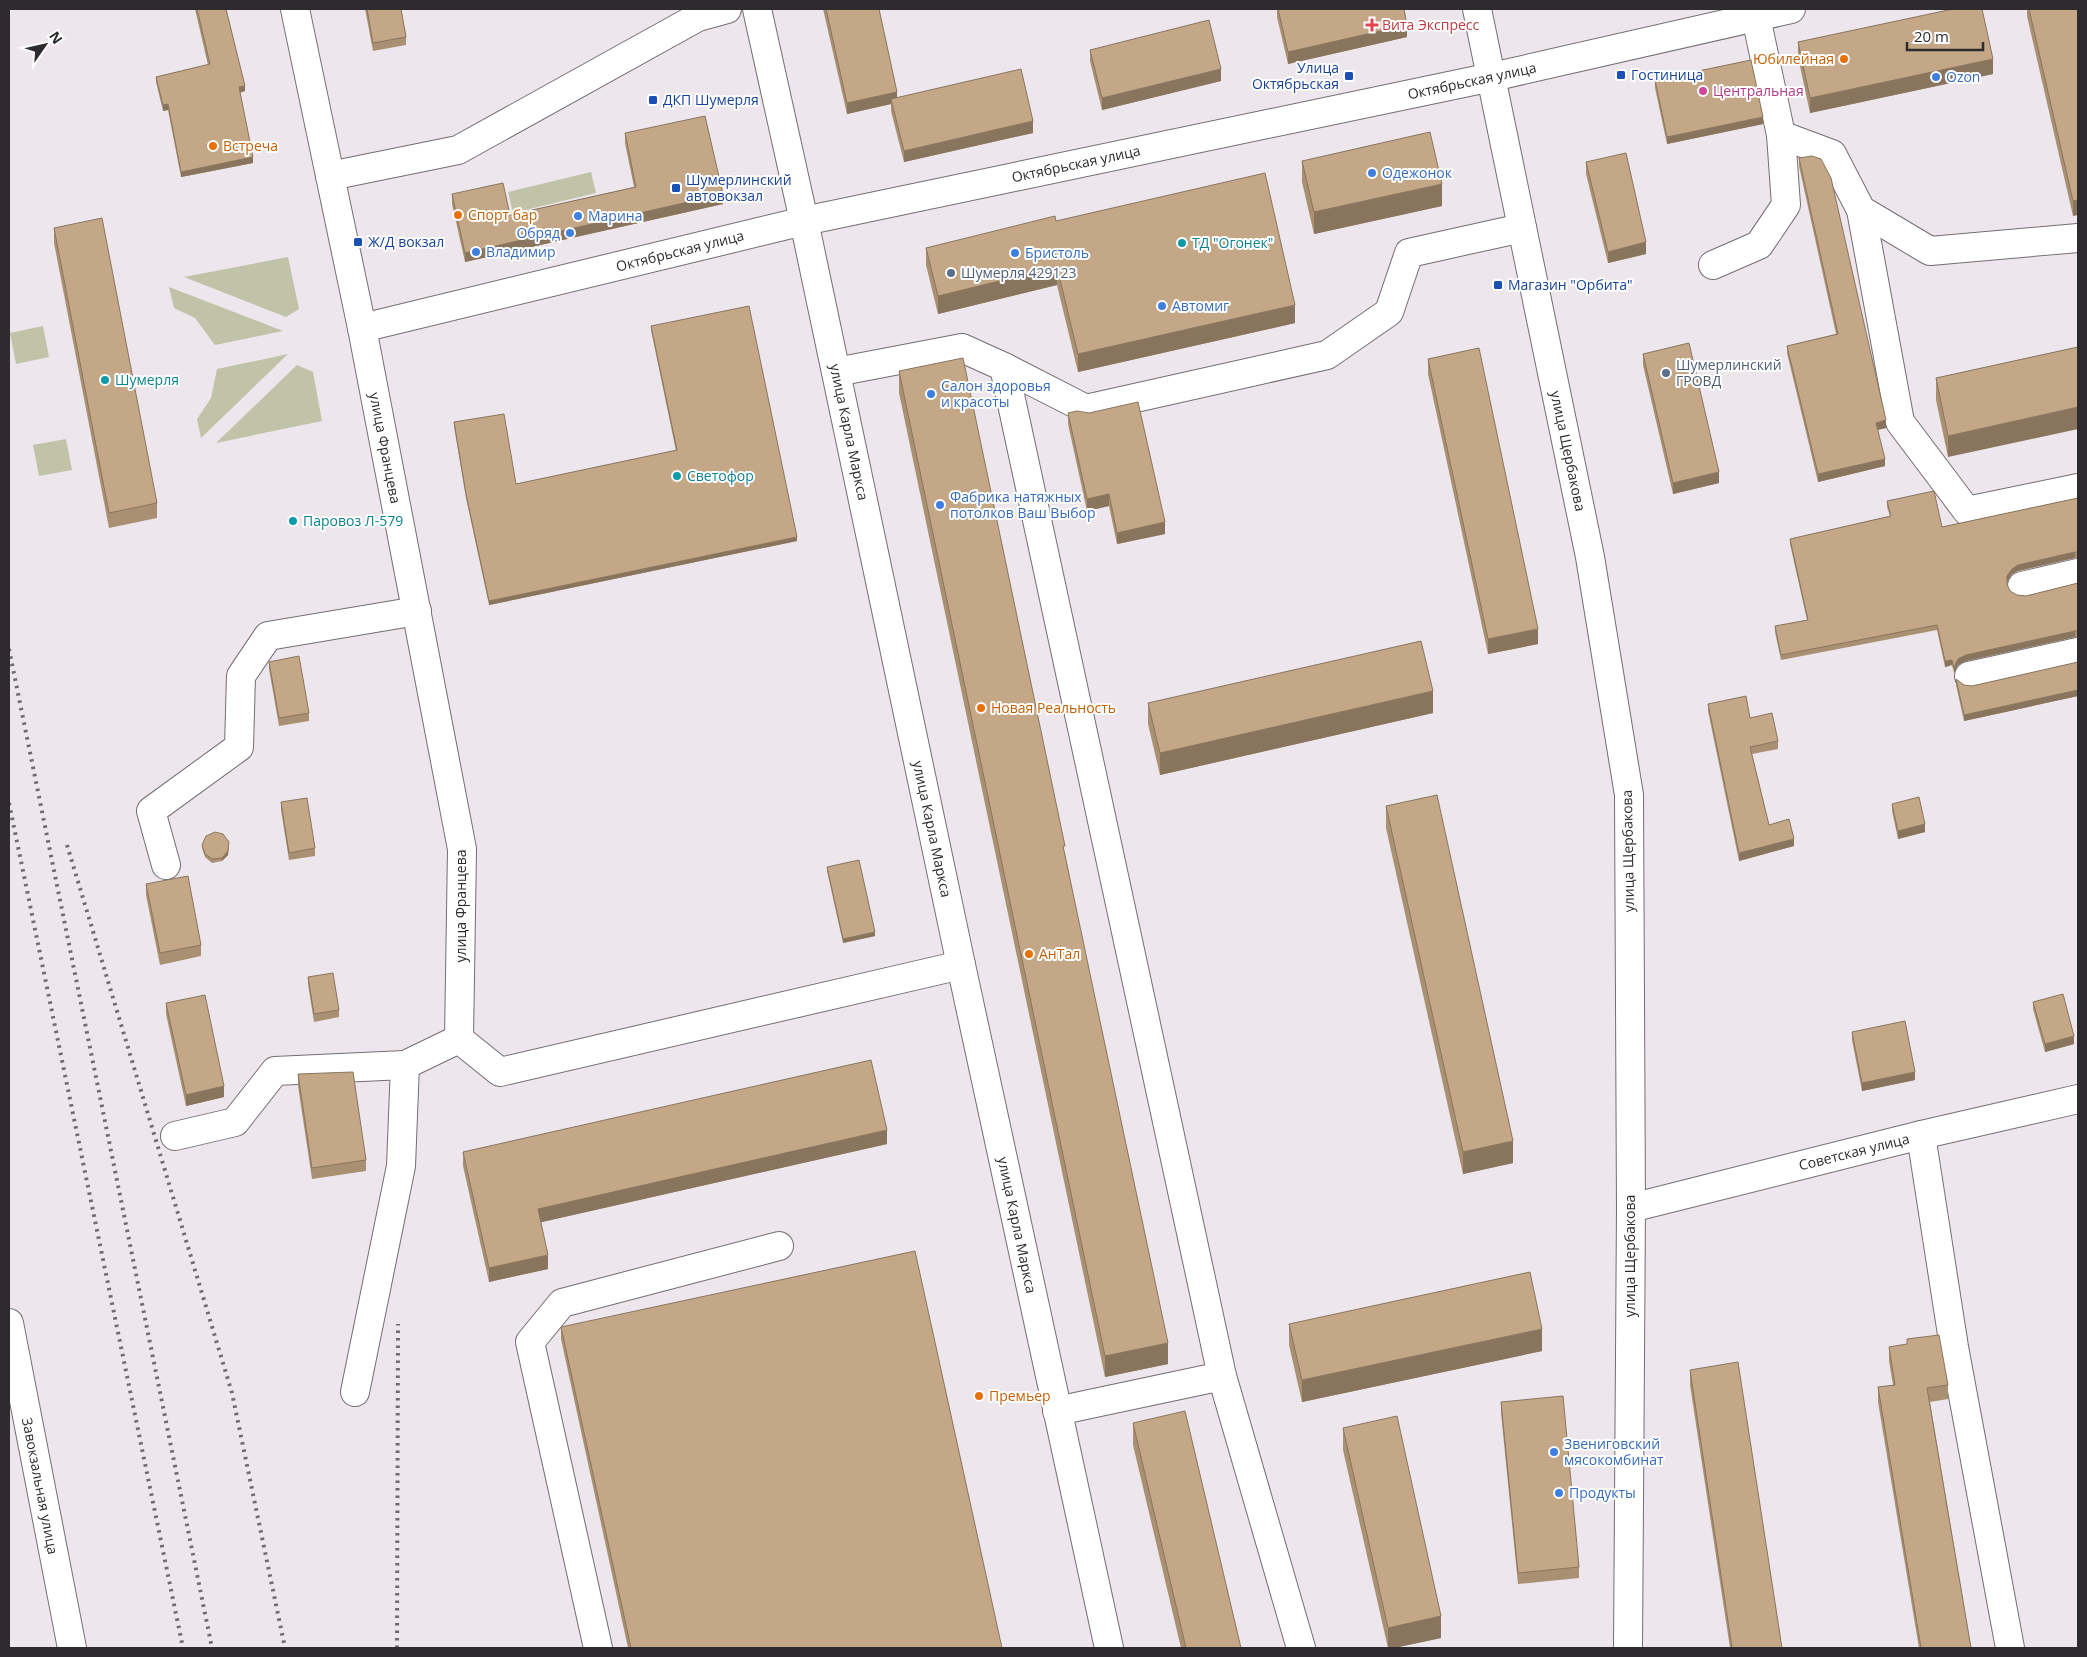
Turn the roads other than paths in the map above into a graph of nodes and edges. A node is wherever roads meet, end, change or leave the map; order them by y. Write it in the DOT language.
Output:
graph roads {
  1 [pos="295,9"];
  2 [pos="727,9"];
  3 [pos="757,9"];
  4 [pos="1477,9"];
  5 [pos="1791,9"];
  6 [pos="1756,17"];
  7 [pos="1492,77"];
  8 [pos="1781,135"];
  9 [pos="330,176"];
  10 [pos="1861,210"];
  11 [pos="804,221"];
  12 [pos="1522,228"];
  13 [pos="2078,238"];
  14 [pos="1713,265"];
  15 [pos="362,328"];
  16 [pos="1004,368"];
  17 [pos="836,372"];
  18 [pos="2078,488"];
  19 [pos="2078,574"];
  20 [pos="2022,586"];
  21 [pos="417,612"];
  22 [pos="2078,652"];
  23 [pos="1969,676"];
  24 [pos="166,865"];
  25 [pos="961,965"];
  26 [pos="459,1039"];
  27 [pos="405,1065"];
  28 [pos="2078,1099"];
  29 [pos="1921,1135"];
  30 [pos="175,1136"];
  31 [pos="1631,1208"];
  32 [pos="779,1246"];
  33 [pos="9,1323"];
  34 [pos="1222,1376"];
  35 [pos="355,1392"];
  36 [pos="1057,1411"];
  37 [pos="72,1648"];
  38 [pos="598,1648"];
  39 [pos="1109,1648"];
  40 [pos="1301,1648"];
  41 [pos="1628,1648"];
  42 [pos="2010,1648"];
  1 -- 9 [label="main road, улица Францева"];
  2 -- 9 [label="main road"];
  3 -- 11 [label="main road, улица Карла Маркса"];
  4 -- 7 [label="main road, улица Щербакова"];
  5 -- 6 [label="main road, Октябрьская улица"];
  6 -- 7 [label="main road, Октябрьская улица"];
  6 -- 8 [label="main road"];
  7 -- 11 [label="main road, Октябрьская улица"];
  7 -- 12 [label="main road, улица Щербакова"];
  8 -- 10 [label="main road"];
  8 -- 14 [label="main road"];
  9 -- 15 [label="main road, улица Францева"];
  10 -- 13 [label="main road"];
  10 -- 18 [label="main road"];
  11 -- 15 [label="main road, Октябрьская улица"];
  11 -- 17 [label="main road, улица Карла Маркса"];
  12 -- 16 [label="main road"];
  12 -- 31 [label="main road, улица Щербакова"];
  15 -- 21 [label="main road, улица Францева"];
  16 -- 17 [label="main road"];
  16 -- 34 [label="main road"];
  17 -- 25 [label="main road, улица Карла Маркса"];
  19 -- 20 [label="main road"];
  21 -- 24 [label="main road"];
  21 -- 26 [label="main road, улица Францева"];
  22 -- 23 [label="main road"];
  25 -- 26 [label="main road"];
  25 -- 36 [label="main road, улица Карла Маркса"];
  26 -- 27 [label="main road"];
  27 -- 30 [label="main road"];
  27 -- 35 [label="main road"];
  28 -- 29 [label="main road, Советская улица"];
  29 -- 31 [label="main road, Советская улица"];
  29 -- 42 [label="main road"];
  31 -- 41 [label="main road, улица Щербакова"];
  32 -- 38 [label="main road"];
  33 -- 37 [label="main road, Завокзальная улица"];
  34 -- 36 [label="main road"];
  34 -- 40 [label="main road"];
  36 -- 39 [label="main road, улица Карла Маркса"];
}
